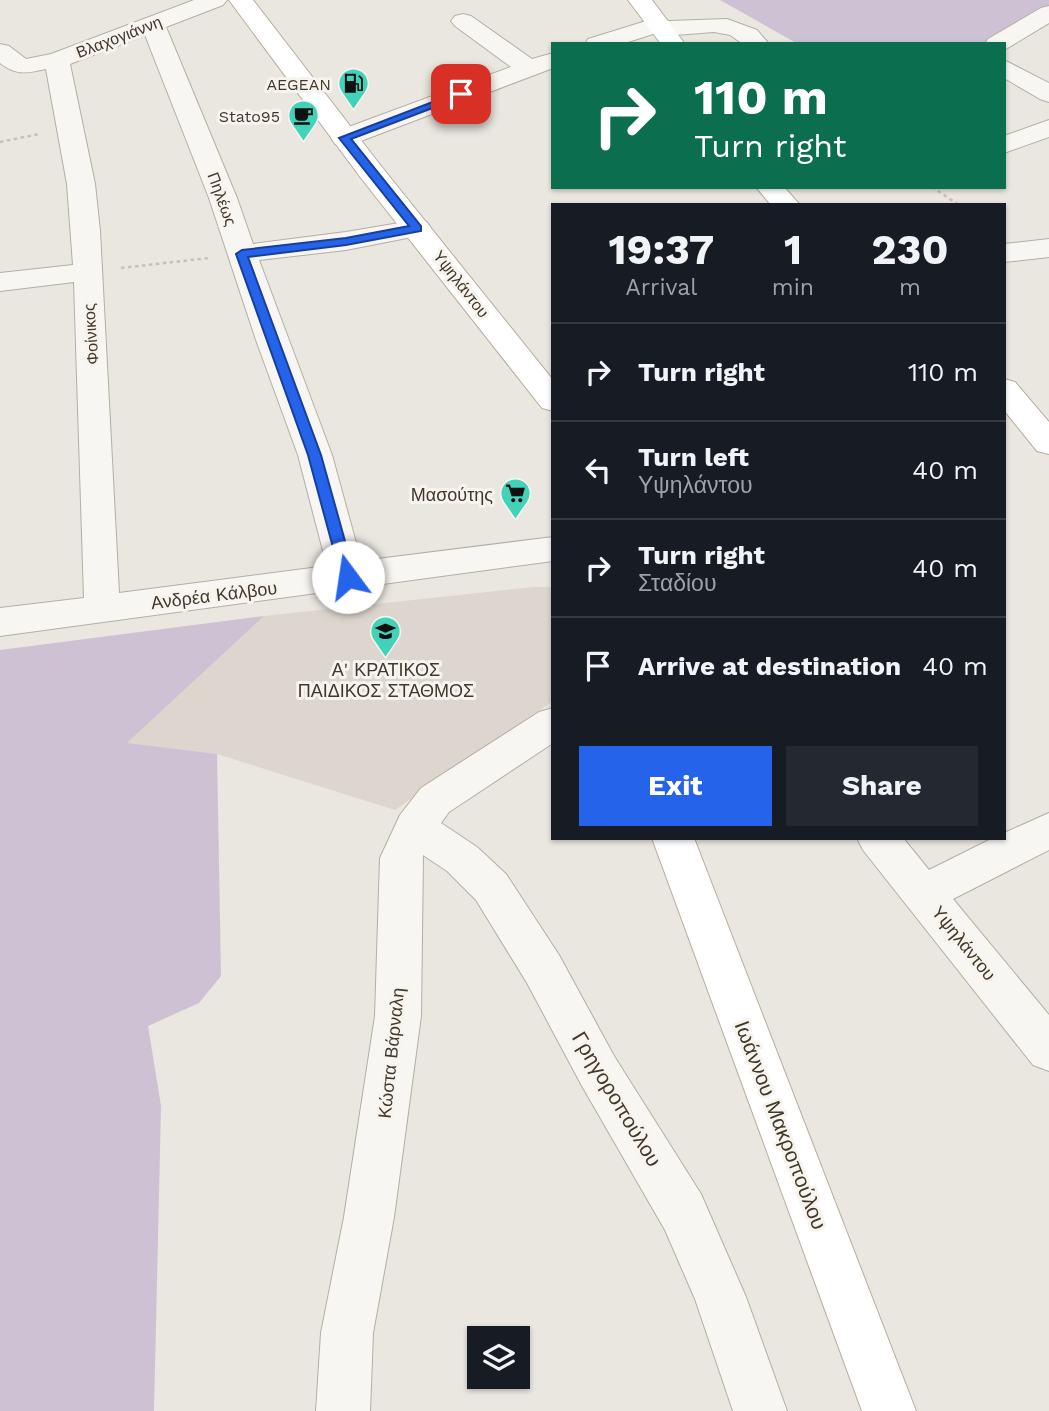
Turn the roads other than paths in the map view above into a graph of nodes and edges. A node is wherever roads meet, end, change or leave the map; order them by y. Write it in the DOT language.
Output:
graph roads {
  1 [pos="215,0"];
  2 [pos="241,0"];
  3 [pos="639,0"];
  4 [pos="1049,13"];
  5 [pos="463,20"];
  6 [pos="153,24"];
  7 [pos="665,32"];
  8 [pos="608,42"];
  9 [pos="755,42"];
  10 [pos="1000,42"];
  11 [pos="0,51"];
  12 [pos="57,60"];
  13 [pos="541,64"];
  14 [pos="1006,68"];
  15 [pos="1049,94"];
  16 [pos="1049,128"];
  17 [pos="344,138"];
  18 [pos="1006,144"];
  19 [pos="771,189"];
  20 [pos="784,203"];
  21 [pos="417,228"];
  22 [pos="1049,248"];
  23 [pos="1006,253"];
  24 [pos="242,254"];
  25 [pos="86,272"];
  26 [pos="0,282"];
  27 [pos="1006,392"];
  28 [pos="551,398"];
  29 [pos="1048,441"];
  30 [pos="551,549"];
  31 [pos="348,577"];
  32 [pos="102,609"];
  33 [pos="0,622"];
  34 [pos="551,724"];
  35 [pos="415,827"];
  36 [pos="1049,830"];
  37 [pos="674,840"];
  38 [pos="880,840"];
  39 [pos="924,893"];
  40 [pos="1049,1050"];
  41 [pos="343,1411"];
  42 [pos="760,1411"];
  43 [pos="889,1411"];
  1 -- 6 [label="street, Βλαχογιάννη"];
  2 -- 17 [label="main road, Υψηλάντου"];
  3 -- 7 [label="main road"];
  4 -- 10 [label="street"];
  5 -- 13 [label="street"];
  6 -- 12 [label="street, Βλαχογιάννη"];
  6 -- 24 [label="street, Πηλέως"];
  7 -- 8 [label="street"];
  7 -- 9 [label="street"];
  11 -- 12 [label="street, Βλαχογιάννη"];
  12 -- 25 [label="street, Φοίνικος"];
  13 -- 17 [label="street"];
  14 -- 15 [label="street"];
  16 -- 18 [label="street"];
  17 -- 21 [label="main road, Υψηλάντου"];
  19 -- 20 [label="main road"];
  21 -- 24 [label="street"];
  21 -- 28 [label="main road, Υψηλάντου"];
  22 -- 23 [label="street"];
  24 -- 31 [label="street, Πηλέως"];
  25 -- 26 [label="street"];
  25 -- 32 [label="street, Φοίνικος"];
  27 -- 29 [label="main road"];
  30 -- 31 [label="street, Ανδρέα Κάλβου"];
  31 -- 32 [label="street, Ανδρέα Κάλβου"];
  32 -- 33 [label="street, Ανδρέα Κάλβου"];
  34 -- 35 [label="street, Κώστα Βάρναλη"];
  35 -- 41 [label="street, Κώστα Βάρναλη"];
  35 -- 42 [label="street, Γρηγοροπούλου"];
  36 -- 39 [label="street"];
  37 -- 43 [label="main road, Ιωάννου Μακροπούλου"];
  38 -- 39 [label="street, Υψηλάντου"];
  39 -- 40 [label="street, Υψηλάντου"];
}
